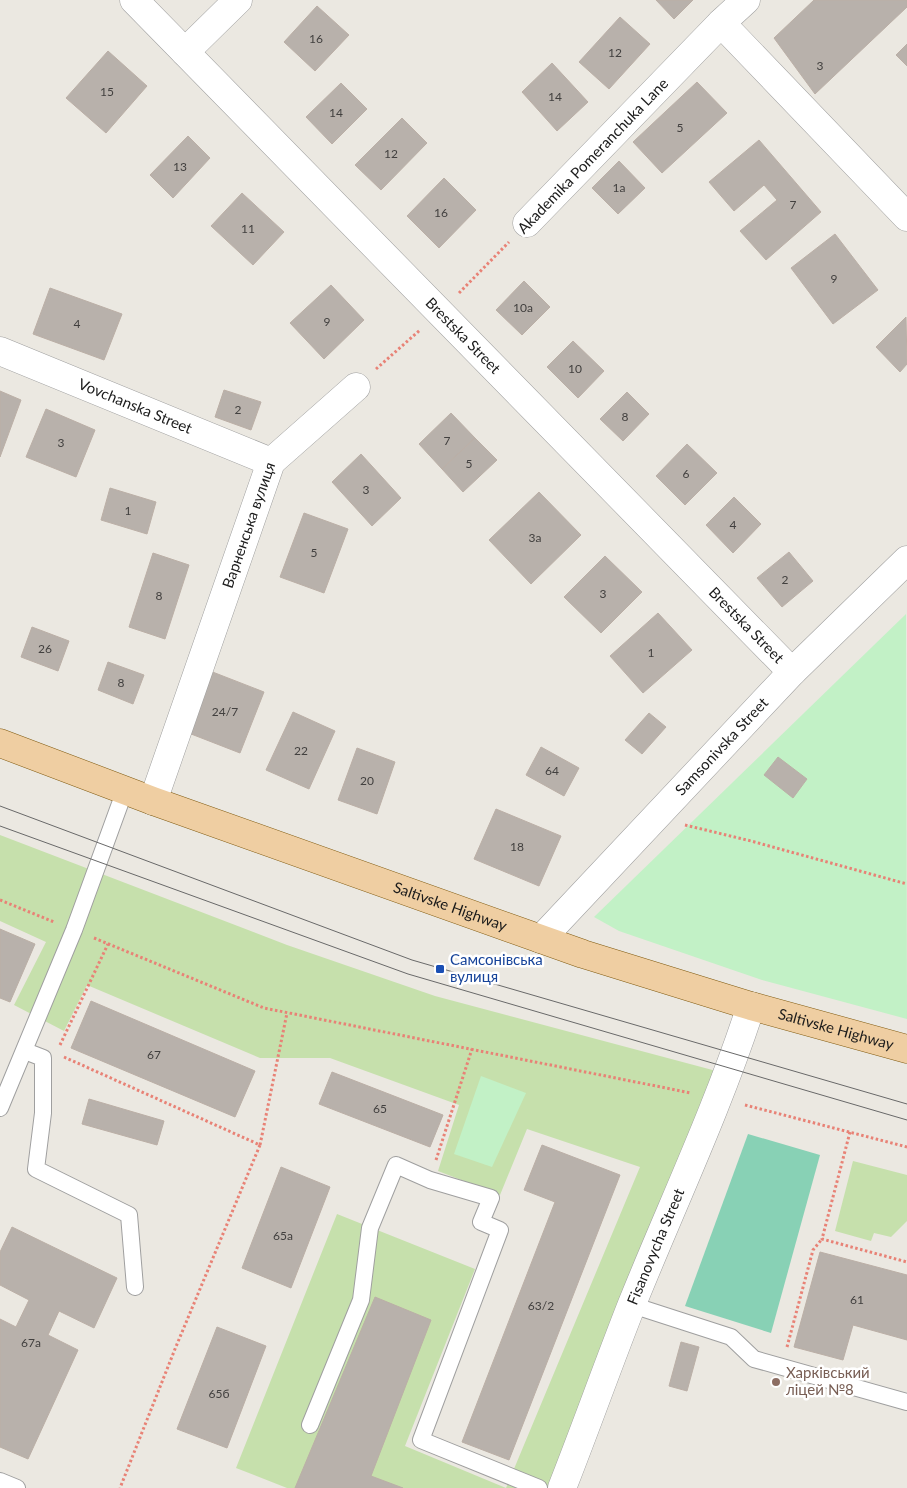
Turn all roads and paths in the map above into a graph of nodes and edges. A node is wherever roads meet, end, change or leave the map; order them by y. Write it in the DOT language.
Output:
graph roads {
  1 [pos="134,0"];
  2 [pos="238,0"];
  3 [pos="746,0"];
  4 [pos="721,24"];
  5 [pos="185,52"];
  6 [pos="907,217"];
  7 [pos="527,223"];
  8 [pos="440,312"];
  9 [pos="0,351"];
  10 [pos="356,387"];
  11 [pos="271,462"];
  12 [pos="905,567"];
  13 [pos="792,672"];
  14 [pos="0,743"];
  15 [pos="125,790"];
  16 [pos="152,801"];
  17 [pos="655,818"];
  18 [pos="907,884"];
  19 [pos="0,900"];
  20 [pos="74,930"];
  21 [pos="541,940"];
  22 [pos="108,944"];
  23 [pos="751,1006"];
  24 [pos="287,1013"];
  25 [pos="907,1049"];
  26 [pos="472,1050"];
  27 [pos="25,1051"];
  28 [pos="718,1099"];
  29 [pos="0,1108"];
  30 [pos="850,1132"];
  31 [pos="260,1145"];
  32 [pos="907,1147"];
  33 [pos="430,1180"];
  34 [pos="822,1239"];
  35 [pos="907,1262"];
  36 [pos="135,1287"];
  37 [pos="632,1304"];
  38 [pos="781,1366"];
  39 [pos="907,1402"];
  40 [pos="310,1425"];
  41 [pos="0,1481"];
  42 [pos="17,1488"];
  43 [pos="120,1488"];
  44 [pos="539,1488"];
  45 [pos="562,1488"];
  1 -- 5 [label="street, Brestska Street"];
  2 -- 5 [label="street"];
  3 -- 4 [label="street, Akademika Pomeranchuka Lane"];
  4 -- 6 [label="street"];
  4 -- 7 [label="street, Akademika Pomeranchuka Lane"];
  5 -- 8 [label="street, Brestska Street"];
  7 -- 8 [label="path, Akademika Pomeranchuka Lane"];
  8 -- 10 [label="path"];
  8 -- 13 [label="street, Brestska Street"];
  9 -- 11 [label="street, Vovchanska Street"];
  10 -- 11 [label="street, Варненська вулиця"];
  11 -- 16 [label="street, Варненська вулиця"];
  12 -- 13 [label="street, Samsonivska Street"];
  13 -- 17 [label="street, Samsonivska Street"];
  14 -- 15 [label="main road, Saltivske Highway"];
  15 -- 16 [label="main road, Saltivske Highway"];
  15 -- 20 [label="lane"];
  16 -- 21 [label="main road, Saltivske Highway"];
  17 -- 18 [label="path"];
  17 -- 21 [label="street, Samsonivska Street"];
  19 -- 20 [label="path"];
  20 -- 22 [label="path"];
  20 -- 27 [label="lane"];
  21 -- 23 [label="main road, Saltivske Highway"];
  22 -- 24 [label="path"];
  22 -- 31 [label="path"];
  23 -- 25 [label="main road, Saltivske Highway"];
  23 -- 28 [label="street, Fisanovycha Street"];
  24 -- 26 [label="path"];
  24 -- 31 [label="path"];
  26 -- 28 [label="path"];
  26 -- 33 [label="path"];
  27 -- 29 [label="lane"];
  27 -- 36 [label="lane"];
  28 -- 30 [label="path"];
  28 -- 37 [label="street, Fisanovycha Street"];
  30 -- 32 [label="path"];
  30 -- 34 [label="path"];
  31 -- 43 [label="path"];
  33 -- 40 [label="lane"];
  33 -- 44 [label="lane"];
  34 -- 35 [label="path"];
  34 -- 38 [label="path"];
  37 -- 38 [label="lane"];
  37 -- 45 [label="street, Fisanovycha Street"];
  38 -- 39 [label="lane"];
  41 -- 42 [label="lane"];
}
